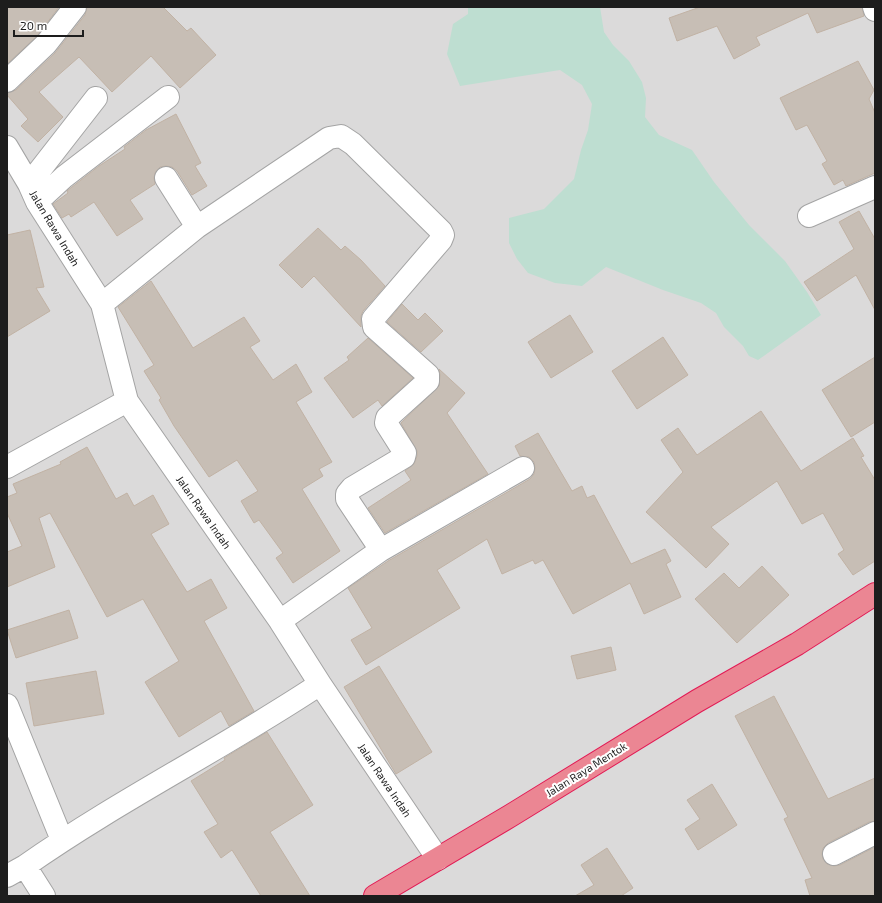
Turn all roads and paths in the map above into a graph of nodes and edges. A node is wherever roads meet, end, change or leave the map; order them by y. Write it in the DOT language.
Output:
graph roads {
  1 [pos="75,7"];
  2 [pos="874,7"];
  3 [pos="875,10"];
  4 [pos="7,81"];
  5 [pos="168,97"];
  6 [pos="96,98"];
  7 [pos="7,147"];
  8 [pos="166,178"];
  9 [pos="875,187"];
  10 [pos="33,193"];
  11 [pos="809,216"];
  12 [pos="197,227"];
  13 [pos="102,304"];
  14 [pos="127,401"];
  15 [pos="7,467"];
  16 [pos="523,468"];
  17 [pos="381,550"];
  18 [pos="875,594"];
  19 [pos="280,621"];
  20 [pos="320,684"];
  21 [pos="7,705"];
  22 [pos="875,833"];
  23 [pos="62,840"];
  24 [pos="834,854"];
  25 [pos="438,859"];
  26 [pos="16,871"];
  27 [pos="379,895"];
  28 [pos="44,896"];
  1 -- 4 [label="street"];
  2 -- 3 [label="street"];
  5 -- 10 [label="street"];
  6 -- 10 [label="street"];
  7 -- 10 [label="street, Jalan Rawa Indah"];
  8 -- 12 [label="street"];
  9 -- 11 [label="street"];
  10 -- 13 [label="street, Jalan Rawa Indah"];
  12 -- 13 [label="street"];
  12 -- 17 [label="street"];
  13 -- 14 [label="street, Jalan Rawa Indah"];
  14 -- 15 [label="street"];
  14 -- 19 [label="street, Jalan Rawa Indah"];
  16 -- 17 [label="street"];
  17 -- 19 [label="street"];
  18 -- 25 [label="highway, Jalan Raya Mentok"];
  19 -- 20 [label="street, Jalan Rawa Indah"];
  20 -- 23 [label="street"];
  20 -- 25 [label="street, Jalan Rawa Indah"];
  21 -- 23 [label="street"];
  22 -- 24 [label="street"];
  23 -- 26 [label="street"];
  25 -- 27 [label="highway, Jalan Raya Mentok"];
  26 -- 28 [label="street"];
}
